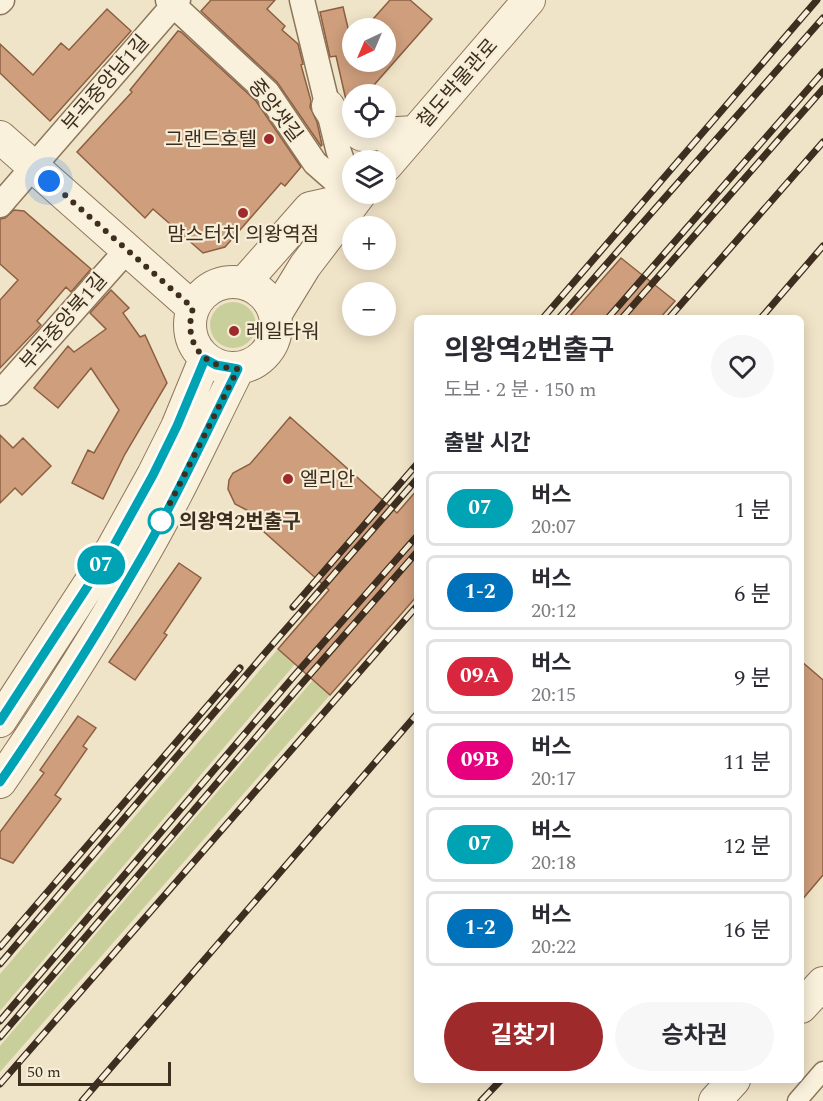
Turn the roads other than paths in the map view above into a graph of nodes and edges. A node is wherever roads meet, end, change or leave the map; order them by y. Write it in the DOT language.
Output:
graph roads {
  1 [pos="302,0"];
  2 [pos="528,0"];
  3 [pos="173,2"];
  4 [pos="328,106"];
  5 [pos="415,132"];
  6 [pos="0,137"];
  7 [pos="396,154"];
  8 [pos="342,160"];
  9 [pos="33,167"];
  10 [pos="342,184"];
  11 [pos="342,198"];
  12 [pos="348,204"];
  13 [pos="0,205"];
  14 [pos="127,250"];
  15 [pos="244,283"];
  16 [pos="193,308"];
  17 [pos="275,315"];
  18 [pos="205,359"];
  19 [pos="238,369"];
  20 [pos="0,393"];
  21 [pos="3,709"];
  22 [pos="39,725"];
  23 [pos="0,782"];
  24 [pos="823,983"];
  25 [pos="804,1004"];
  26 [pos="823,1071"];
  27 [pos="731,1083"];
  28 [pos="715,1101"];
  29 [pos="797,1101"];
  1 -- 4 [label="street"];
  2 -- 5 [label="street, 철도박물관로"];
  3 -- 9 [label="street, 부곡중앙남1길"];
  3 -- 10 [label="street, 중앙샛길"];
  4 -- 5 [label="street"];
  4 -- 8 [label="street"];
  5 -- 7 [label="street, 철도박물관로"];
  6 -- 9 [label="street"];
  9 -- 13 [label="street, 부곡중앙남1길"];
  9 -- 14 [label="street"];
  11 -- 15 [label="street"];
  12 -- 17 [label="street"];
  14 -- 16 [label="street"];
  14 -- 20 [label="street, 부곡중앙북1길"];
  15 -- 16 [label="street"];
  15 -- 17 [label="street"];
  16 -- 18 [label="street"];
  17 -- 19 [label="street"];
  18 -- 19 [label="street"];
  18 -- 21 [label="street"];
  19 -- 22 [label="street"];
  21 -- 22 [label="street"];
  22 -- 23 [label="street"];
  24 -- 25 [label="street"];
  26 -- 29 [label="street"];
  27 -- 28 [label="street"];
}
